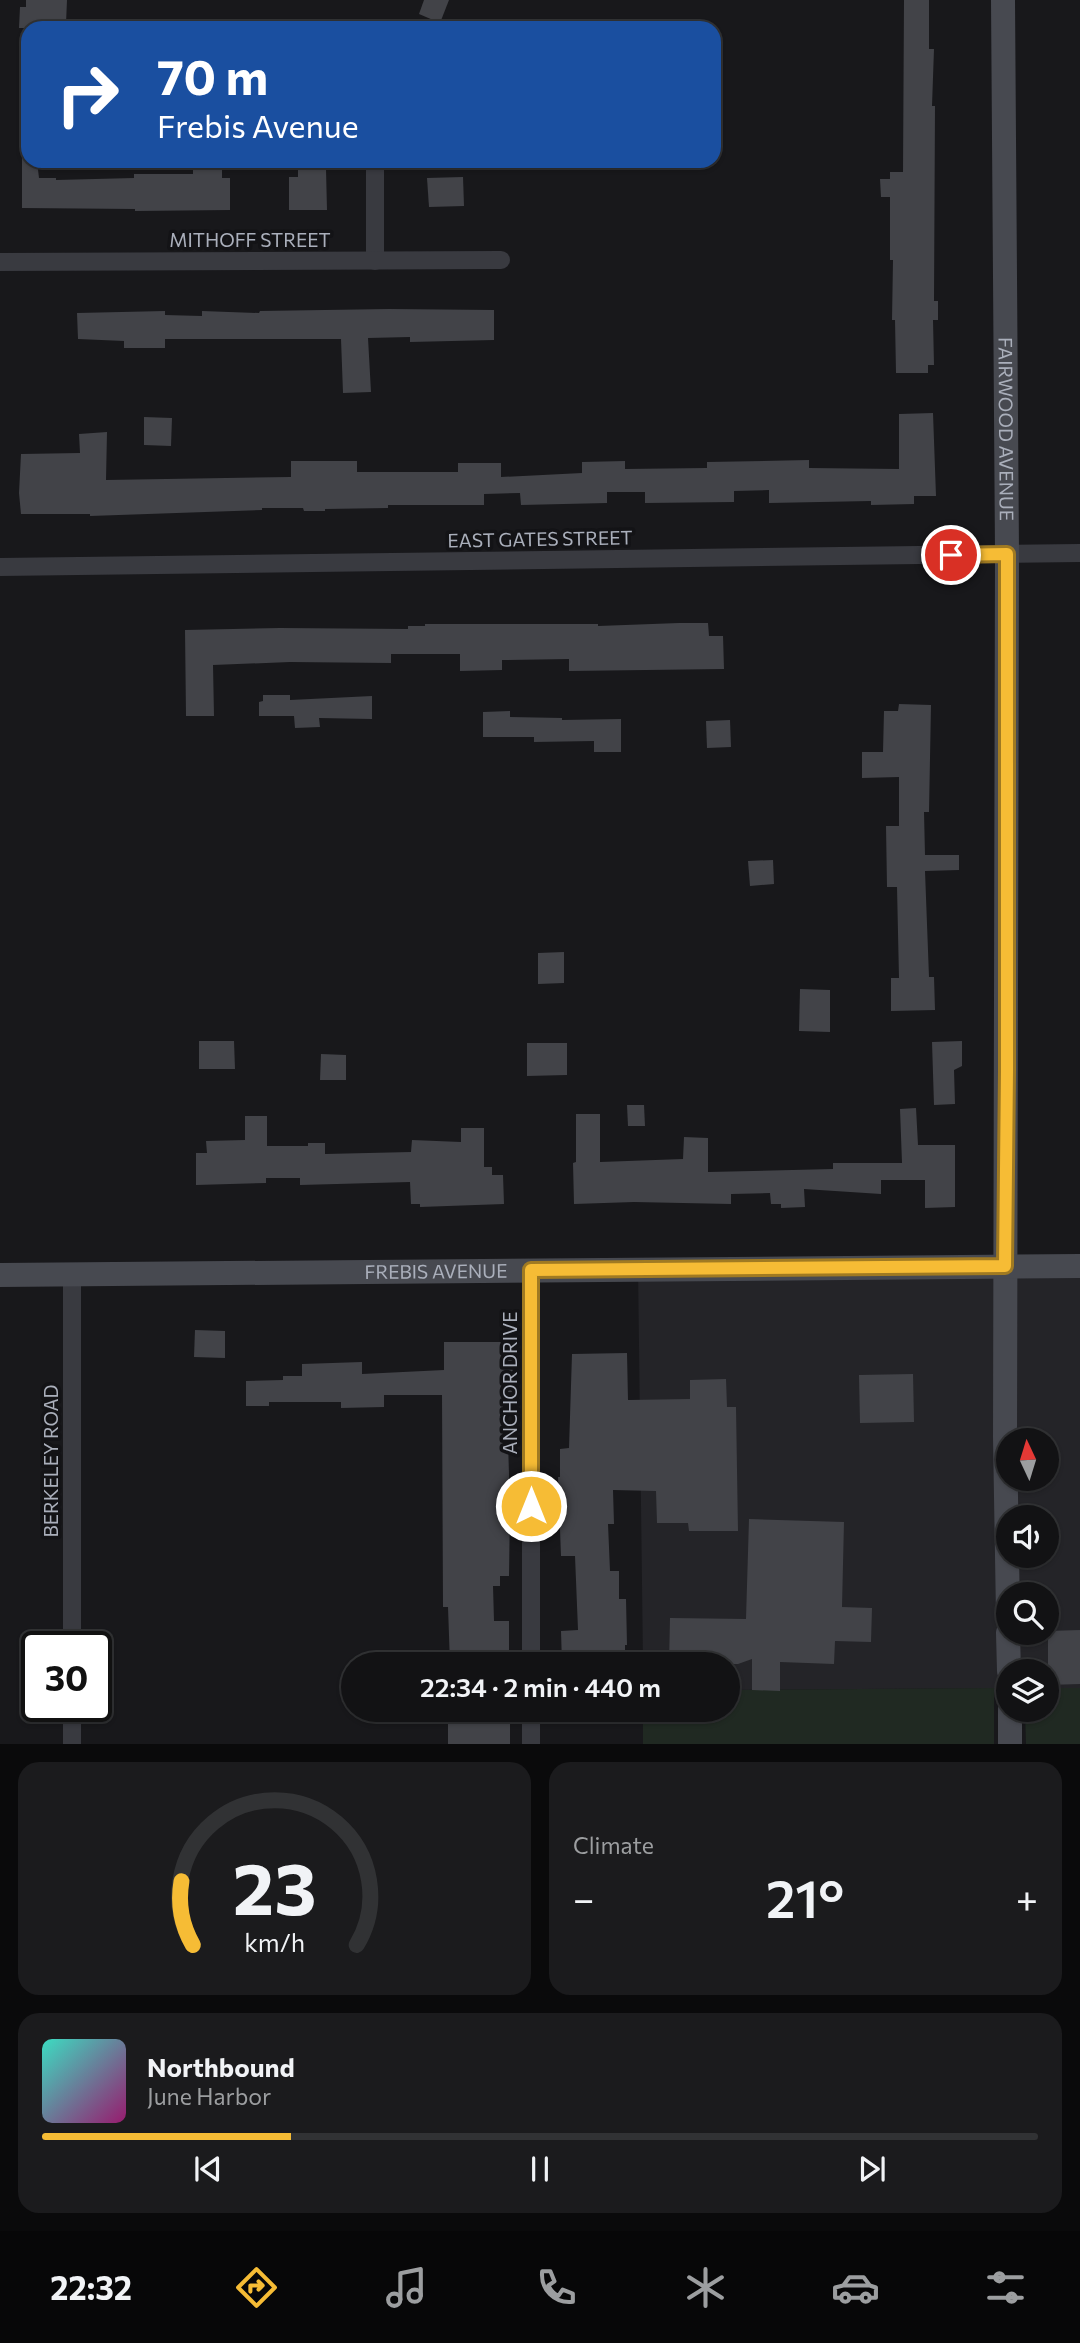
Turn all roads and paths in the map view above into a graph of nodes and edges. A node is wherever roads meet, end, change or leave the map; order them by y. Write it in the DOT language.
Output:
graph roads {
  1 [pos="1003,0"];
  2 [pos="374,168"];
  3 [pos="500,260"];
  4 [pos="375,261"];
  5 [pos="0,262"];
  6 [pos="1007,554"];
  7 [pos="1080,554"];
  8 [pos="0,567"];
  9 [pos="1005,1266"];
  10 [pos="1080,1266"];
  11 [pos="531,1270"];
  12 [pos="0,1275"];
  13 [pos="72,1275"];
  14 [pos="1008,1582"];
  15 [pos="72,1631"];
  16 [pos="531,1652"];
  17 [pos="72,1722"];
  18 [pos="531,1722"];
  19 [pos="1010,1722"];
  20 [pos="72,1744"];
  21 [pos="531,1744"];
  22 [pos="1010,1744"];
  1 -- 6 [label="street, FAIRWOOD AVENUE"];
  2 -- 4 [label="street"];
  3 -- 4 [label="street, MITHOFF STREET"];
  4 -- 5 [label="street, MITHOFF STREET"];
  6 -- 7 [label="street, EAST GATES STREET"];
  6 -- 8 [label="street, EAST GATES STREET"];
  6 -- 9 [label="street, FAIRWOOD AVENUE"];
  9 -- 10 [label="street, FREBIS AVENUE"];
  9 -- 11 [label="street, FREBIS AVENUE"];
  9 -- 14 [label="street, FAIRWOOD AVENUE"];
  11 -- 13 [label="street, FREBIS AVENUE"];
  11 -- 16 [label="street, ANCHOR DRIVE"];
  12 -- 13 [label="street, FREBIS AVENUE"];
  13 -- 15 [label="street, BERKELEY ROAD"];
  17 -- 20 [label="street"];
  18 -- 21 [label="street"];
  19 -- 22 [label="street"];
}
